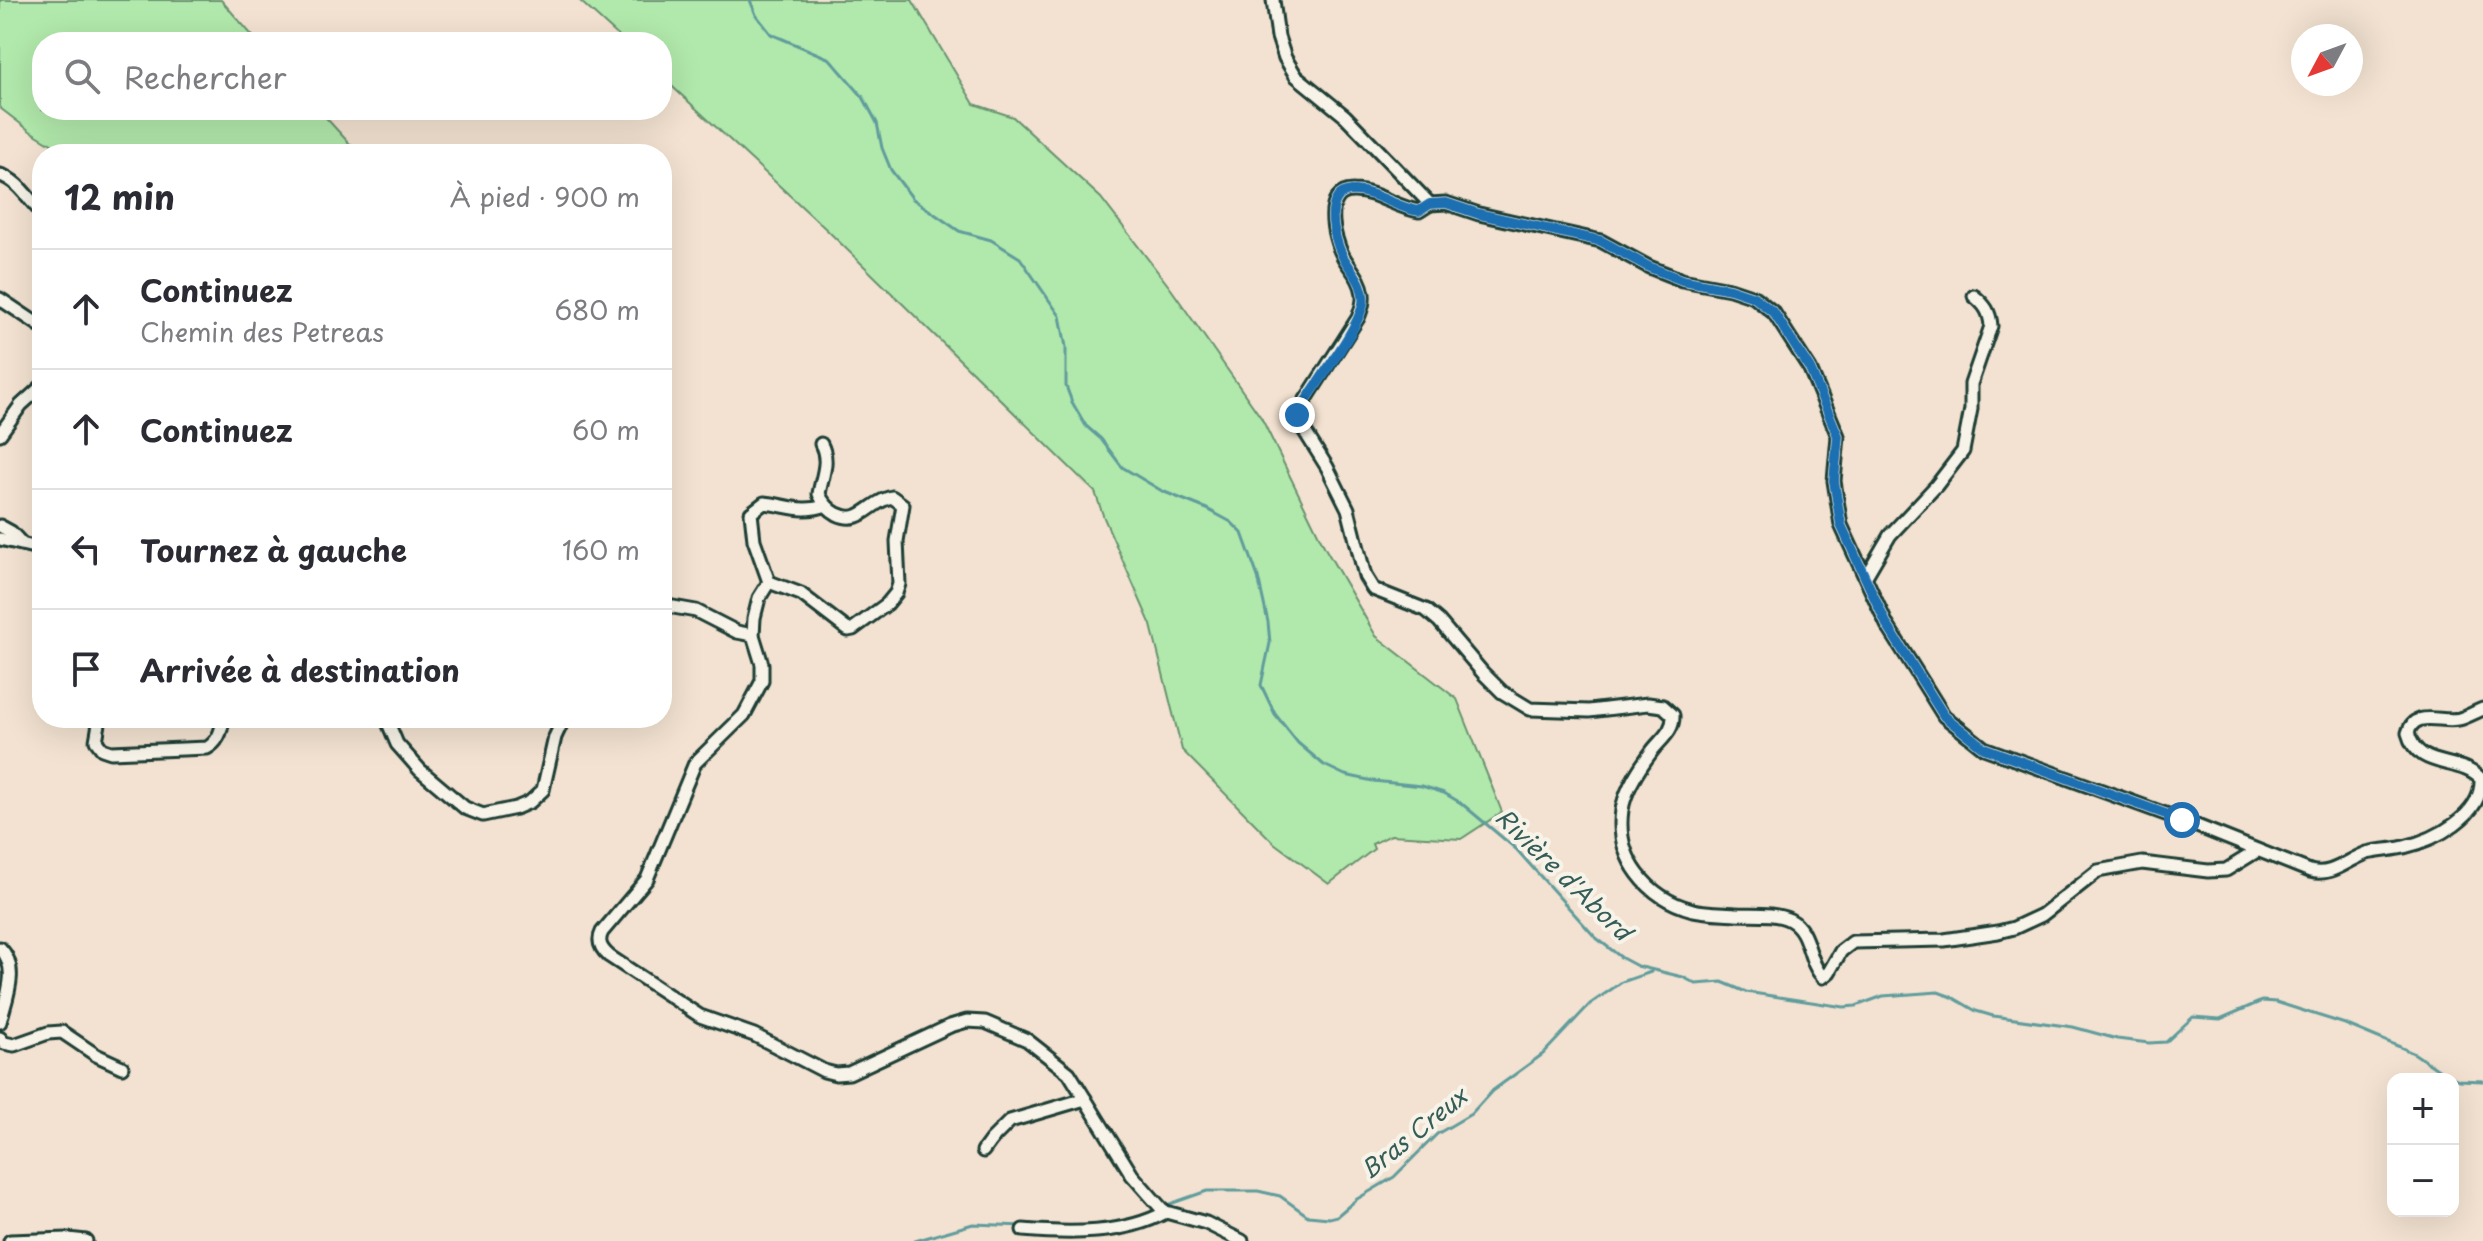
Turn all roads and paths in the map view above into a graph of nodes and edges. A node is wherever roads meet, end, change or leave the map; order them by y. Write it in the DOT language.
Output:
graph roads {
  1 [pos="1273,0"];
  2 [pos="0,175"];
  3 [pos="32,201"];
  4 [pos="1430,204"];
  5 [pos="1974,296"];
  6 [pos="0,299"];
  7 [pos="32,320"];
  8 [pos="32,395"];
  9 [pos="0,434"];
  10 [pos="821,444"];
  11 [pos="826,505"];
  12 [pos="0,526"];
  13 [pos="0,539"];
  14 [pos="22,544"];
  15 [pos="32,546"];
  16 [pos="1866,576"];
  17 [pos="769,582"];
  18 [pos="672,607"];
  19 [pos="753,635"];
  20 [pos="2483,709"];
  21 [pos="98,728"];
  22 [pos="220,728"];
  23 [pos="390,728"];
  24 [pos="559,728"];
  25 [pos="2257,851"];
  26 [pos="0,948"];
  27 [pos="0,1022"];
  28 [pos="0,1038"];
  29 [pos="122,1067"];
  30 [pos="1085,1099"];
  31 [pos="983,1151"];
  32 [pos="1166,1212"];
  33 [pos="1023,1230"];
  34 [pos="10,1241"];
  35 [pos="86,1241"];
  36 [pos="1242,1241"];
  1 -- 4 [label="street"];
  2 -- 3 [label="street"];
  4 -- 16 [label="street"];
  4 -- 25 [label="street"];
  5 -- 16 [label="street"];
  6 -- 7 [label="street"];
  8 -- 9 [label="street"];
  10 -- 11 [label="street"];
  11 -- 17 [label="street"];
  11 -- 17 [label="street"];
  12 -- 14 [label="street"];
  13 -- 14 [label="street"];
  14 -- 15 [label="street"];
  16 -- 25 [label="street"];
  17 -- 19 [label="street"];
  18 -- 19 [label="street"];
  19 -- 30 [label="street"];
  20 -- 25 [label="street"];
  21 -- 22 [label="street"];
  23 -- 24 [label="street"];
  26 -- 27 [label="street"];
  28 -- 29 [label="street"];
  30 -- 31 [label="street"];
  30 -- 32 [label="street"];
  32 -- 33 [label="street"];
  32 -- 36 [label="street"];
  34 -- 35 [label="street"];
}
